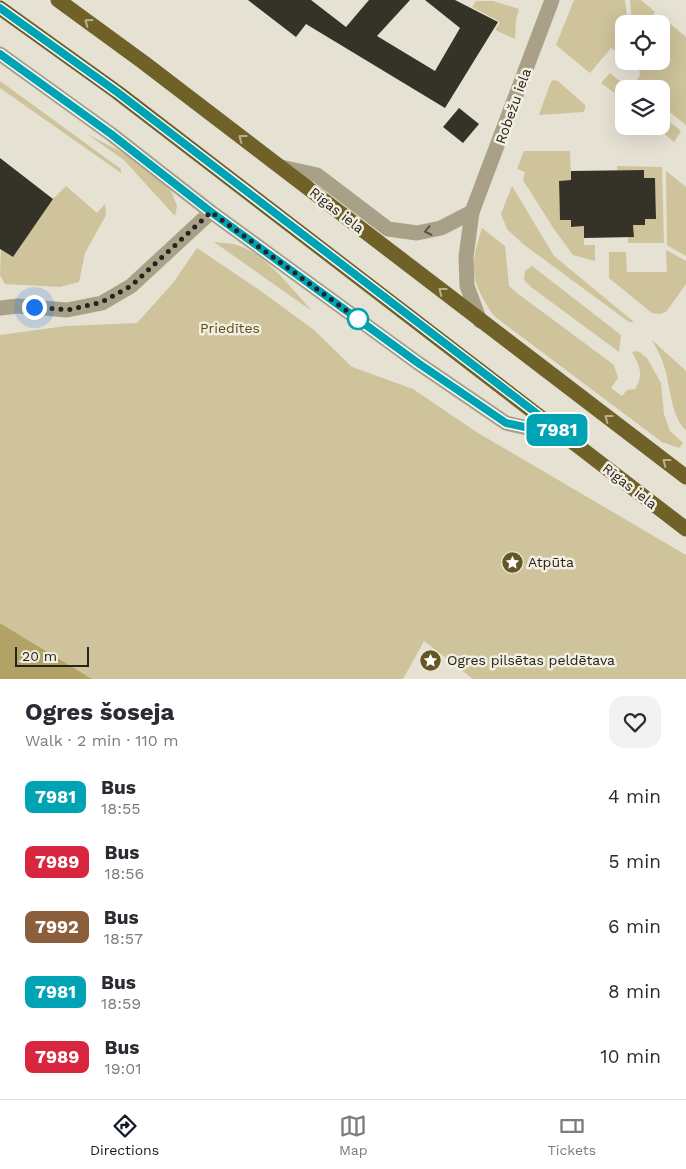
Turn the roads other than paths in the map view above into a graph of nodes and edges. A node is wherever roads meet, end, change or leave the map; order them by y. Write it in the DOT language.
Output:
graph roads {
  1 [pos="58,0"];
  2 [pos="552,0"];
  3 [pos="0,8"];
  4 [pos="0,54"];
  5 [pos="281,167"];
  6 [pos="211,212"];
  7 [pos="472,212"];
  8 [pos="0,308"];
  9 [pos="480,320"];
  10 [pos="566,436"];
  11 [pos="686,477"];
  12 [pos="686,529"];
  5 -- 1 [label="highway, Rīgas iela, one-way"];
  2 -- 7 [label="street, Robežu iela"];
  3 -- 10 [label="highway, Rīgas iela"];
  4 -- 6 [label="street"];
  7 -- 5 [label="street, one-way"];
  9 -- 5 [label="highway, Rīgas iela, one-way"];
  6 -- 8 [label="street"];
  6 -- 10 [label="street"];
  7 -- 9 [label="street, Robežu iela"];
  11 -- 9 [label="highway, Rīgas iela, one-way"];
  10 -- 12 [label="highway, Rīgas iela"];
}
